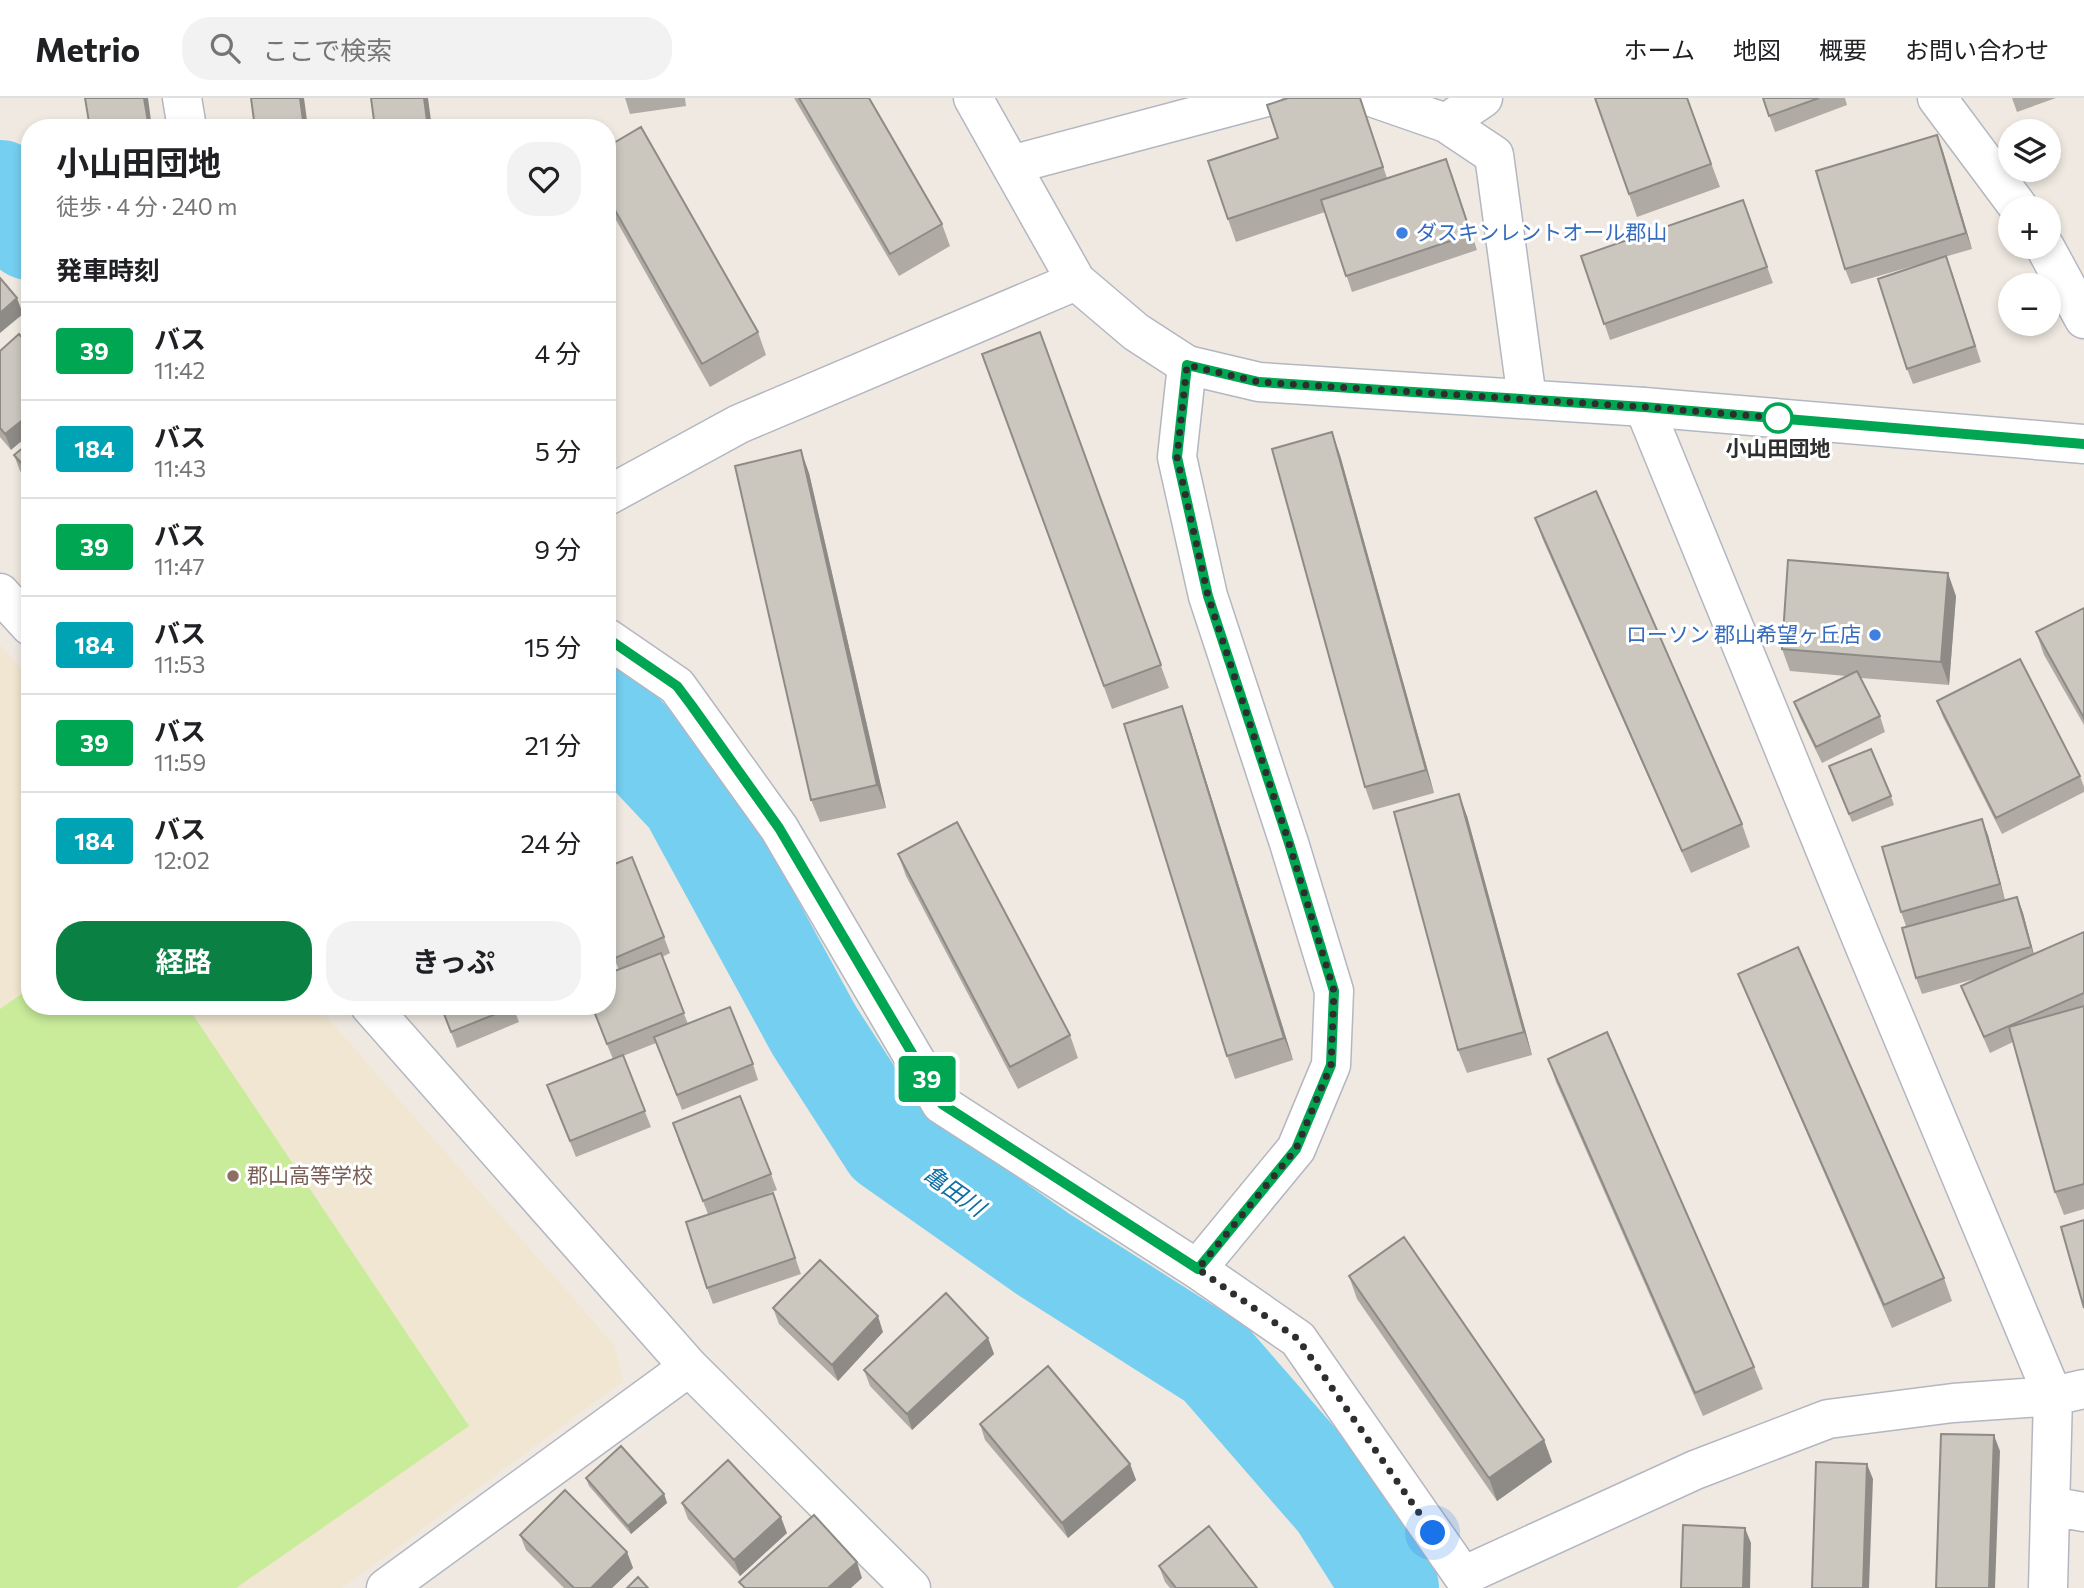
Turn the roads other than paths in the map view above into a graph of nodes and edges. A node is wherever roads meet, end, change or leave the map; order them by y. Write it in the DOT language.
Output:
graph roads {
  1 [pos="182,98"];
  2 [pos="973,98"];
  3 [pos="1263,98"];
  4 [pos="1374,98"];
  5 [pos="1483,98"];
  6 [pos="1937,98"];
  7 [pos="186,119"];
  8 [pos="1446,123"];
  9 [pos="1011,165"];
  10 [pos="2010,196"];
  11 [pos="2052,259"];
  12 [pos="1076,281"];
  13 [pos="2084,319"];
  14 [pos="1187,365"];
  15 [pos="1527,399"];
  16 [pos="1644,407"];
  17 [pos="2084,444"];
  18 [pos="616,491"];
  19 [pos="0,593"];
  20 [pos="21,616"];
  21 [pos="616,644"];
  22 [pos="378,1015"];
  23 [pos="1198,1269"];
  24 [pos="689,1367"];
  25 [pos="2069,1392"];
  26 [pos="2067,1509"];
  27 [pos="386,1588"];
  28 [pos="912,1588"];
  29 [pos="2048,1588"];
  1 -- 7 [label="street"];
  2 -- 9 [label="street"];
  3 -- 9 [label="street"];
  4 -- 8 [label="street"];
  5 -- 8 [label="street"];
  6 -- 10 [label="street"];
  8 -- 15 [label="street"];
  9 -- 12 [label="street"];
  11 -- 13 [label="street"];
  12 -- 14 [label="street"];
  12 -- 18 [label="street"];
  14 -- 15 [label="street"];
  14 -- 23 [label="street"];
  15 -- 16 [label="street"];
  16 -- 17 [label="street"];
  16 -- 25 [label="street"];
  19 -- 20 [label="street"];
  21 -- 23 [label="street"];
  22 -- 24 [label="street"];
  23 -- 25 [label="street"];
  24 -- 27 [label="street"];
  24 -- 28 [label="street"];
  25 -- 26 [label="street"];
  26 -- 29 [label="street"];
}
